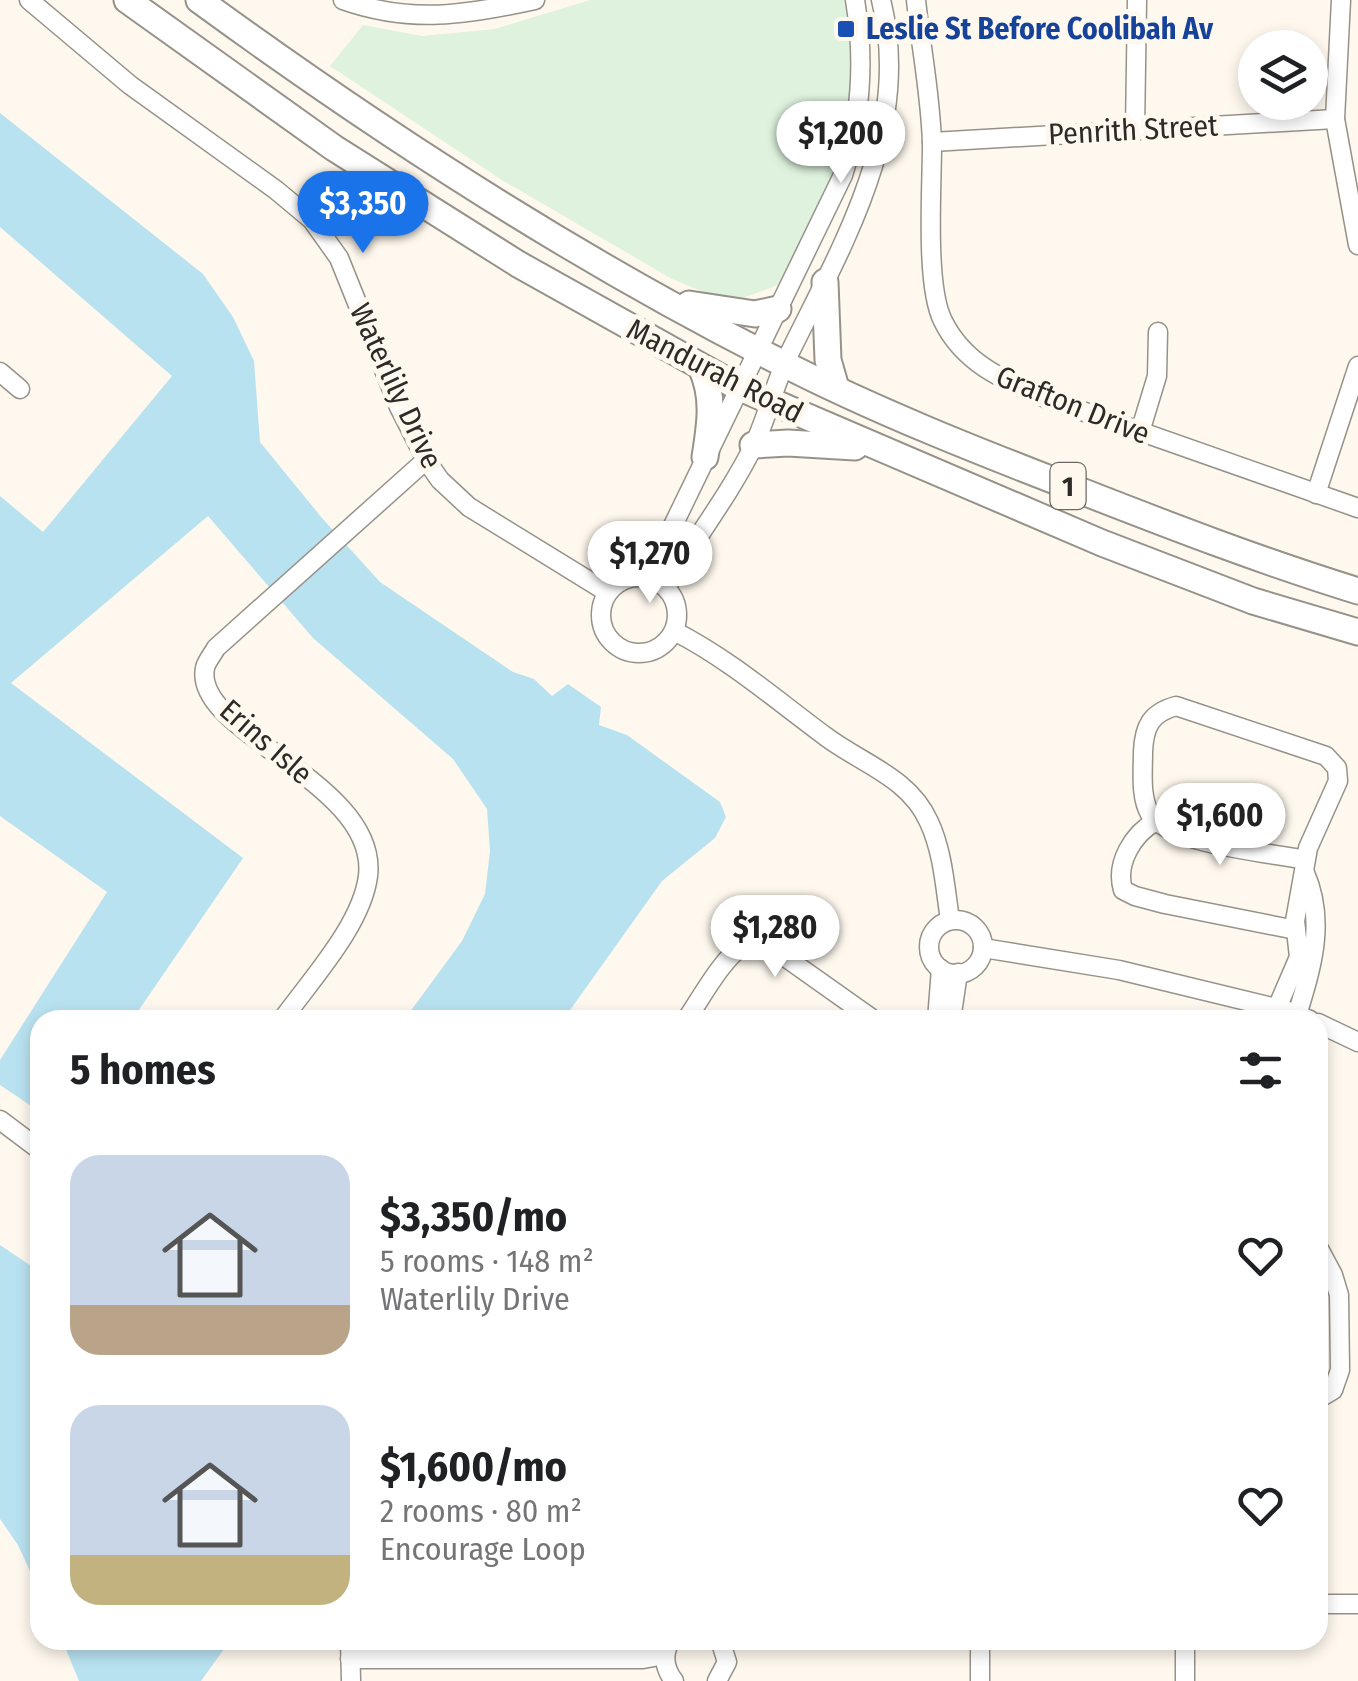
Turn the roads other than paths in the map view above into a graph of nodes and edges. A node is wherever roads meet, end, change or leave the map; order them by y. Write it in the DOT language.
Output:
graph roads {
  1 [pos="29,0"];
  2 [pos="128,0"];
  3 [pos="198,0"];
  4 [pos="344,0"];
  5 [pos="535,0"];
  6 [pos="855,0"];
  7 [pos="882,0"];
  8 [pos="916,0"];
  9 [pos="1137,0"];
  10 [pos="1341,0"];
  11 [pos="383,6"];
  12 [pos="1335,119"];
  13 [pos="1134,130"];
  14 [pos="932,142"];
  15 [pos="1358,245"];
  16 [pos="825,282"];
  17 [pos="664,298"];
  18 [pos="778,310"];
  19 [pos="1158,332"];
  20 [pos="758,351"];
  21 [pos="784,364"];
  22 [pos="1358,366"];
  23 [pos="701,367"];
  24 [pos="0,372"];
  25 [pos="738,387"];
  26 [pos="836,388"];
  27 [pos="20,389"];
  28 [pos="769,401"];
  29 [pos="1140,432"];
  30 [pos="753,445"];
  31 [pos="875,448"];
  32 [pos="705,457"];
  33 [pos="426,460"];
  34 [pos="1316,494"];
  35 [pos="1358,508"];
  36 [pos="648,577"];
  37 [pos="666,588"];
  38 [pos="1358,591"];
  39 [pos="607,592"];
  40 [pos="674,630"];
  41 [pos="1358,632"];
  42 [pos="1156,822"];
  43 [pos="1305,867"];
  44 [pos="950,920"];
  45 [pos="1296,930"];
  46 [pos="983,948"];
  47 [pos="950,971"];
  48 [pos="1278,1008"];
  49 [pos="289,1010"];
  50 [pos="696,1010"];
  51 [pos="860,1010"];
  52 [pos="940,1010"];
  53 [pos="951,1010"];
  54 [pos="1284,1010"];
  55 [pos="1305,1010"];
  56 [pos="1328,1028"];
  57 [pos="1358,1042"];
  58 [pos="0,1120"];
  59 [pos="30,1142"];
  60 [pos="1328,1265"];
  61 [pos="1328,1393"];
  62 [pos="1328,1604"];
  63 [pos="1358,1604"];
  64 [pos="350,1650"];
  65 [pos="525,1650"];
  66 [pos="544,1650"];
  67 [pos="662,1650"];
  68 [pos="668,1650"];
  69 [pos="723,1650"];
  70 [pos="980,1650"];
  71 [pos="1185,1650"];
  72 [pos="449,1660"];
  73 [pos="351,1681"];
  74 [pos="449,1681"];
  75 [pos="674,1681"];
  76 [pos="717,1681"];
  77 [pos="980,1681"];
  78 [pos="1185,1681"];
  1 -- 33 [label="street, Waterlily Drive"];
  2 -- 23 [label="highway, Mandurah Road / 1"];
  3 -- 17 [label="highway, Mandurah Road / 1"];
  4 -- 11 [label="street"];
  5 -- 11 [label="street"];
  6 -- 18 [label="street"];
  7 -- 16 [label="street"];
  8 -- 14 [label="street, Grafton Drive"];
  9 -- 13 [label="street"];
  10 -- 12 [label="street"];
  12 -- 13 [label="street, Penrith Street"];
  12 -- 15 [label="street"];
  13 -- 14 [label="street, Penrith Street"];
  14 -- 29 [label="street, Grafton Drive"];
  16 -- 21 [label="street"];
  16 -- 26 [label="highway"];
  17 -- 18 [label="highway"];
  17 -- 20 [label="highway, Mandurah Road / 1"];
  18 -- 20 [label="street"];
  19 -- 29 [label="street"];
  20 -- 21 [label="highway, Mandurah Road / 1"];
  20 -- 25 [label="street"];
  21 -- 26 [label="highway, Mandurah Road / 1"];
  21 -- 28 [label="street"];
  22 -- 34 [label="street"];
  23 -- 25 [label="highway, Mandurah Road / 1"];
  23 -- 32 [label="highway"];
  24 -- 27 [label="street"];
  25 -- 28 [label="highway, Mandurah Road / 1"];
  25 -- 32 [label="street"];
  26 -- 38 [label="highway, Mandurah Road / 1"];
  28 -- 30 [label="street"];
  28 -- 31 [label="highway, Mandurah Road / 1"];
  29 -- 34 [label="street, Grafton Drive"];
  30 -- 31 [label="highway"];
  30 -- 37 [label="street"];
  31 -- 41 [label="highway, Mandurah Road / 1"];
  32 -- 36 [label="street"];
  33 -- 39 [label="street, Waterlily Drive"];
  33 -- 49 [label="street, Erins Isle"];
  34 -- 35 [label="street, Grafton Drive"];
  36 -- 37 [label="street"];
  36 -- 39 [label="street"];
  37 -- 40 [label="street"];
  39 -- 40 [label="street"];
  40 -- 44 [label="street"];
  42 -- 43 [label="street"];
  42 -- 43 [label="street"];
  42 -- 45 [label="street"];
  43 -- 45 [label="street"];
  43 -- 55 [label="street"];
  44 -- 46 [label="street"];
  44 -- 47 [label="street"];
  45 -- 48 [label="street"];
  46 -- 47 [label="street"];
  46 -- 48 [label="street"];
  47 -- 52 [label="street"];
  47 -- 53 [label="street"];
  48 -- 54 [label="street"];
  50 -- 51 [label="street"];
  56 -- 57 [label="street"];
  58 -- 59 [label="street"];
  60 -- 61 [label="street"];
  62 -- 63 [label="street"];
  64 -- 72 [label="street"];
  64 -- 73 [label="street"];
  65 -- 72 [label="street"];
  66 -- 67 [label="street"];
  68 -- 75 [label="street"];
  69 -- 76 [label="street"];
  70 -- 77 [label="street"];
  71 -- 78 [label="street"];
  72 -- 74 [label="street"];
}
